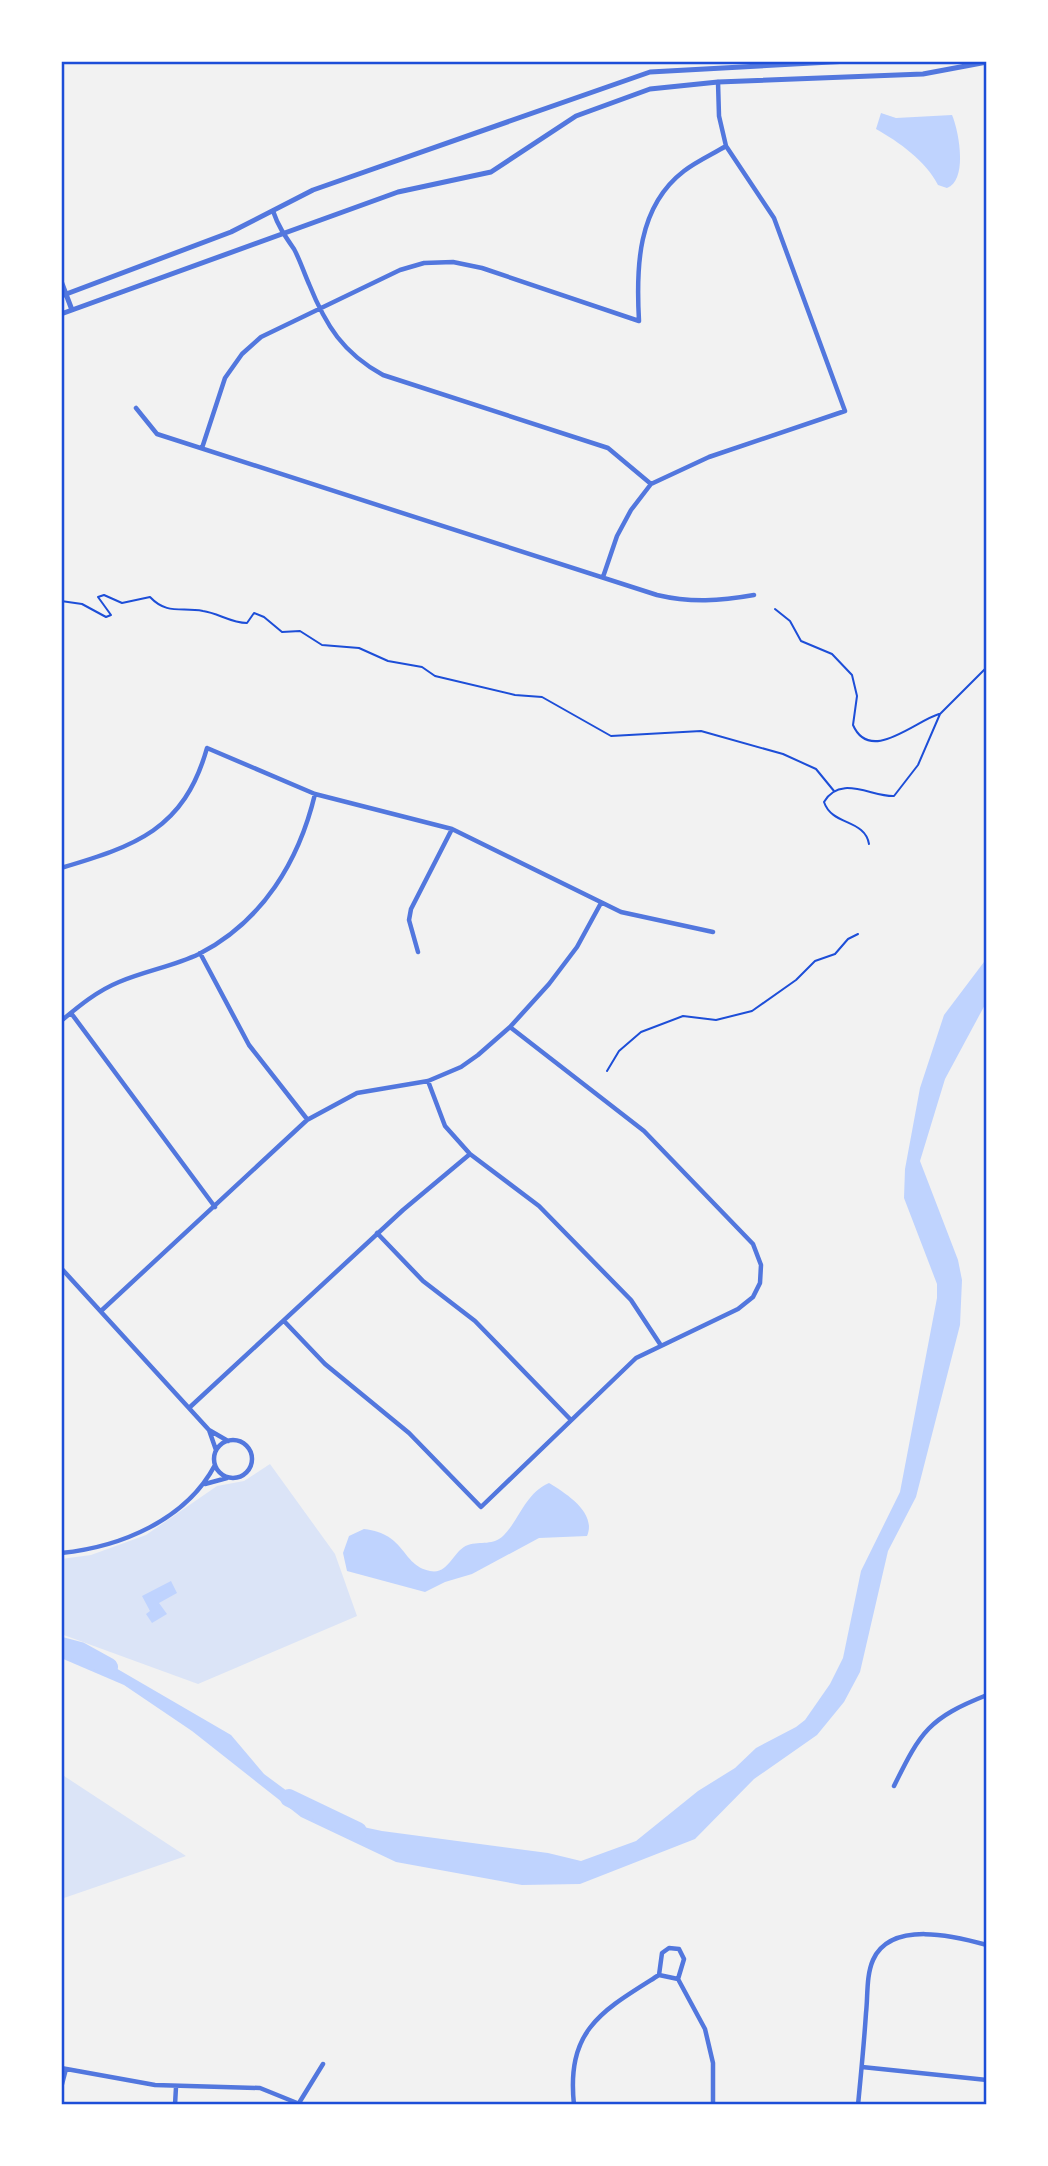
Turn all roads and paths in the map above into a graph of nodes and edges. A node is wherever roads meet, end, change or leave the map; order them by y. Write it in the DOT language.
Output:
graph roads {
  1 [pos="849,61"];
  2 [pos="987,62"];
  3 [pos="717,67"];
  4 [pos="718,82"];
  5 [pos="726,146"];
  6 [pos="273,211"];
  7 [pos="281,233"];
  8 [pos="61,281"];
  9 [pos="64,295"];
  10 [pos="72,310"];
  11 [pos="320,310"];
  12 [pos="61,314"];
  13 [pos="136,408"];
  14 [pos="202,448"];
  15 [pos="651,484"];
  16 [pos="603,577"];
  17 [pos="754,595"];
  18 [pos="61,601"];
  19 [pos="775,609"];
  20 [pos="987,667"];
  21 [pos="940,714"];
  22 [pos="834,791"];
  23 [pos="315,794"];
  24 [pos="452,830"];
  25 [pos="869,844"];
  26 [pos="61,868"];
  27 [pos="601,902"];
  28 [pos="713,932"];
  29 [pos="858,934"];
  30 [pos="418,952"];
  31 [pos="200,953"];
  32 [pos="71,1013"];
  33 [pos="61,1021"];
  34 [pos="510,1027"];
  35 [pos="607,1071"];
  36 [pos="428,1081"];
  37 [pos="307,1120"];
  38 [pos="470,1154"];
  39 [pos="215,1207"];
  40 [pos="377,1233"];
  41 [pos="61,1268"];
  42 [pos="101,1311"];
  43 [pos="284,1321"];
  44 [pos="660,1344"];
  45 [pos="189,1408"];
  46 [pos="570,1419"];
  47 [pos="209,1430"];
  48 [pos="228,1441"];
  49 [pos="216,1450"];
  50 [pos="215,1465"];
  51 [pos="227,1478"];
  52 [pos="205,1485"];
  53 [pos="61,1553"];
  54 [pos="987,1695"];
  55 [pos="894,1786"];
  56 [pos="987,1945"];
  57 [pos="659,1975"];
  58 [pos="678,1979"];
  59 [pos="323,2064"];
  60 [pos="862,2067"];
  61 [pos="64,2069"];
  62 [pos="987,2080"];
  63 [pos="176,2087"];
  64 [pos="61,2088"];
  65 [pos="300,2104"];
  66 [pos="175,2105"];
  67 [pos="574,2105"];
  68 [pos="713,2105"];
  69 [pos="858,2105"];
  1 -- 3 [label="street"];
  2 -- 4 [label="street"];
  3 -- 4 [label="street"];
  3 -- 6 [label="street"];
  4 -- 5 [label="street"];
  4 -- 7 [label="street"];
  5 -- 11 [label="street"];
  5 -- 15 [label="street"];
  6 -- 7 [label="street"];
  6 -- 9 [label="street"];
  7 -- 10 [label="street"];
  7 -- 11 [label="street"];
  8 -- 9 [label="street"];
  9 -- 10 [label="street"];
  10 -- 12 [label="street"];
  11 -- 14 [label="street"];
  11 -- 15 [label="street"];
  13 -- 14 [label="street"];
  14 -- 16 [label="street"];
  15 -- 16 [label="street"];
  16 -- 17 [label="street"];
  18 -- 22 [label="path"];
  19 -- 21 [label="path"];
  20 -- 21 [label="path"];
  21 -- 22 [label="path"];
  22 -- 25 [label="path"];
  23 -- 24 [label="street"];
  23 -- 26 [label="street"];
  23 -- 31 [label="street"];
  24 -- 27 [label="street"];
  24 -- 30 [label="street"];
  27 -- 28 [label="street"];
  27 -- 34 [label="street"];
  29 -- 35 [label="path"];
  31 -- 32 [label="street"];
  31 -- 37 [label="street"];
  32 -- 33 [label="street"];
  32 -- 39 [label="street"];
  34 -- 36 [label="street"];
  34 -- 44 [label="street"];
  36 -- 37 [label="street"];
  36 -- 38 [label="street"];
  37 -- 39 [label="street"];
  38 -- 40 [label="street"];
  38 -- 44 [label="street"];
  39 -- 42 [label="street"];
  40 -- 43 [label="street"];
  40 -- 46 [label="street"];
  41 -- 42 [label="street"];
  42 -- 45 [label="street"];
  43 -- 45 [label="street"];
  43 -- 46 [label="street"];
  44 -- 46 [label="street"];
  45 -- 47 [label="street"];
  47 -- 48 [label="street"];
  47 -- 49 [label="street"];
  48 -- 49 [label="street"];
  48 -- 51 [label="street"];
  49 -- 50 [label="street"];
  50 -- 51 [label="street"];
  50 -- 52 [label="street"];
  51 -- 52 [label="street"];
  52 -- 53 [label="street"];
  54 -- 55 [label="street"];
  56 -- 60 [label="street"];
  57 -- 58 [label="street"];
  57 -- 58 [label="street"];
  57 -- 67 [label="street"];
  58 -- 68 [label="street"];
  59 -- 65 [label="street"];
  60 -- 62 [label="street"];
  60 -- 69 [label="street"];
  61 -- 63 [label="street"];
  61 -- 64 [label="street"];
  63 -- 65 [label="street"];
  63 -- 66 [label="street"];
}
